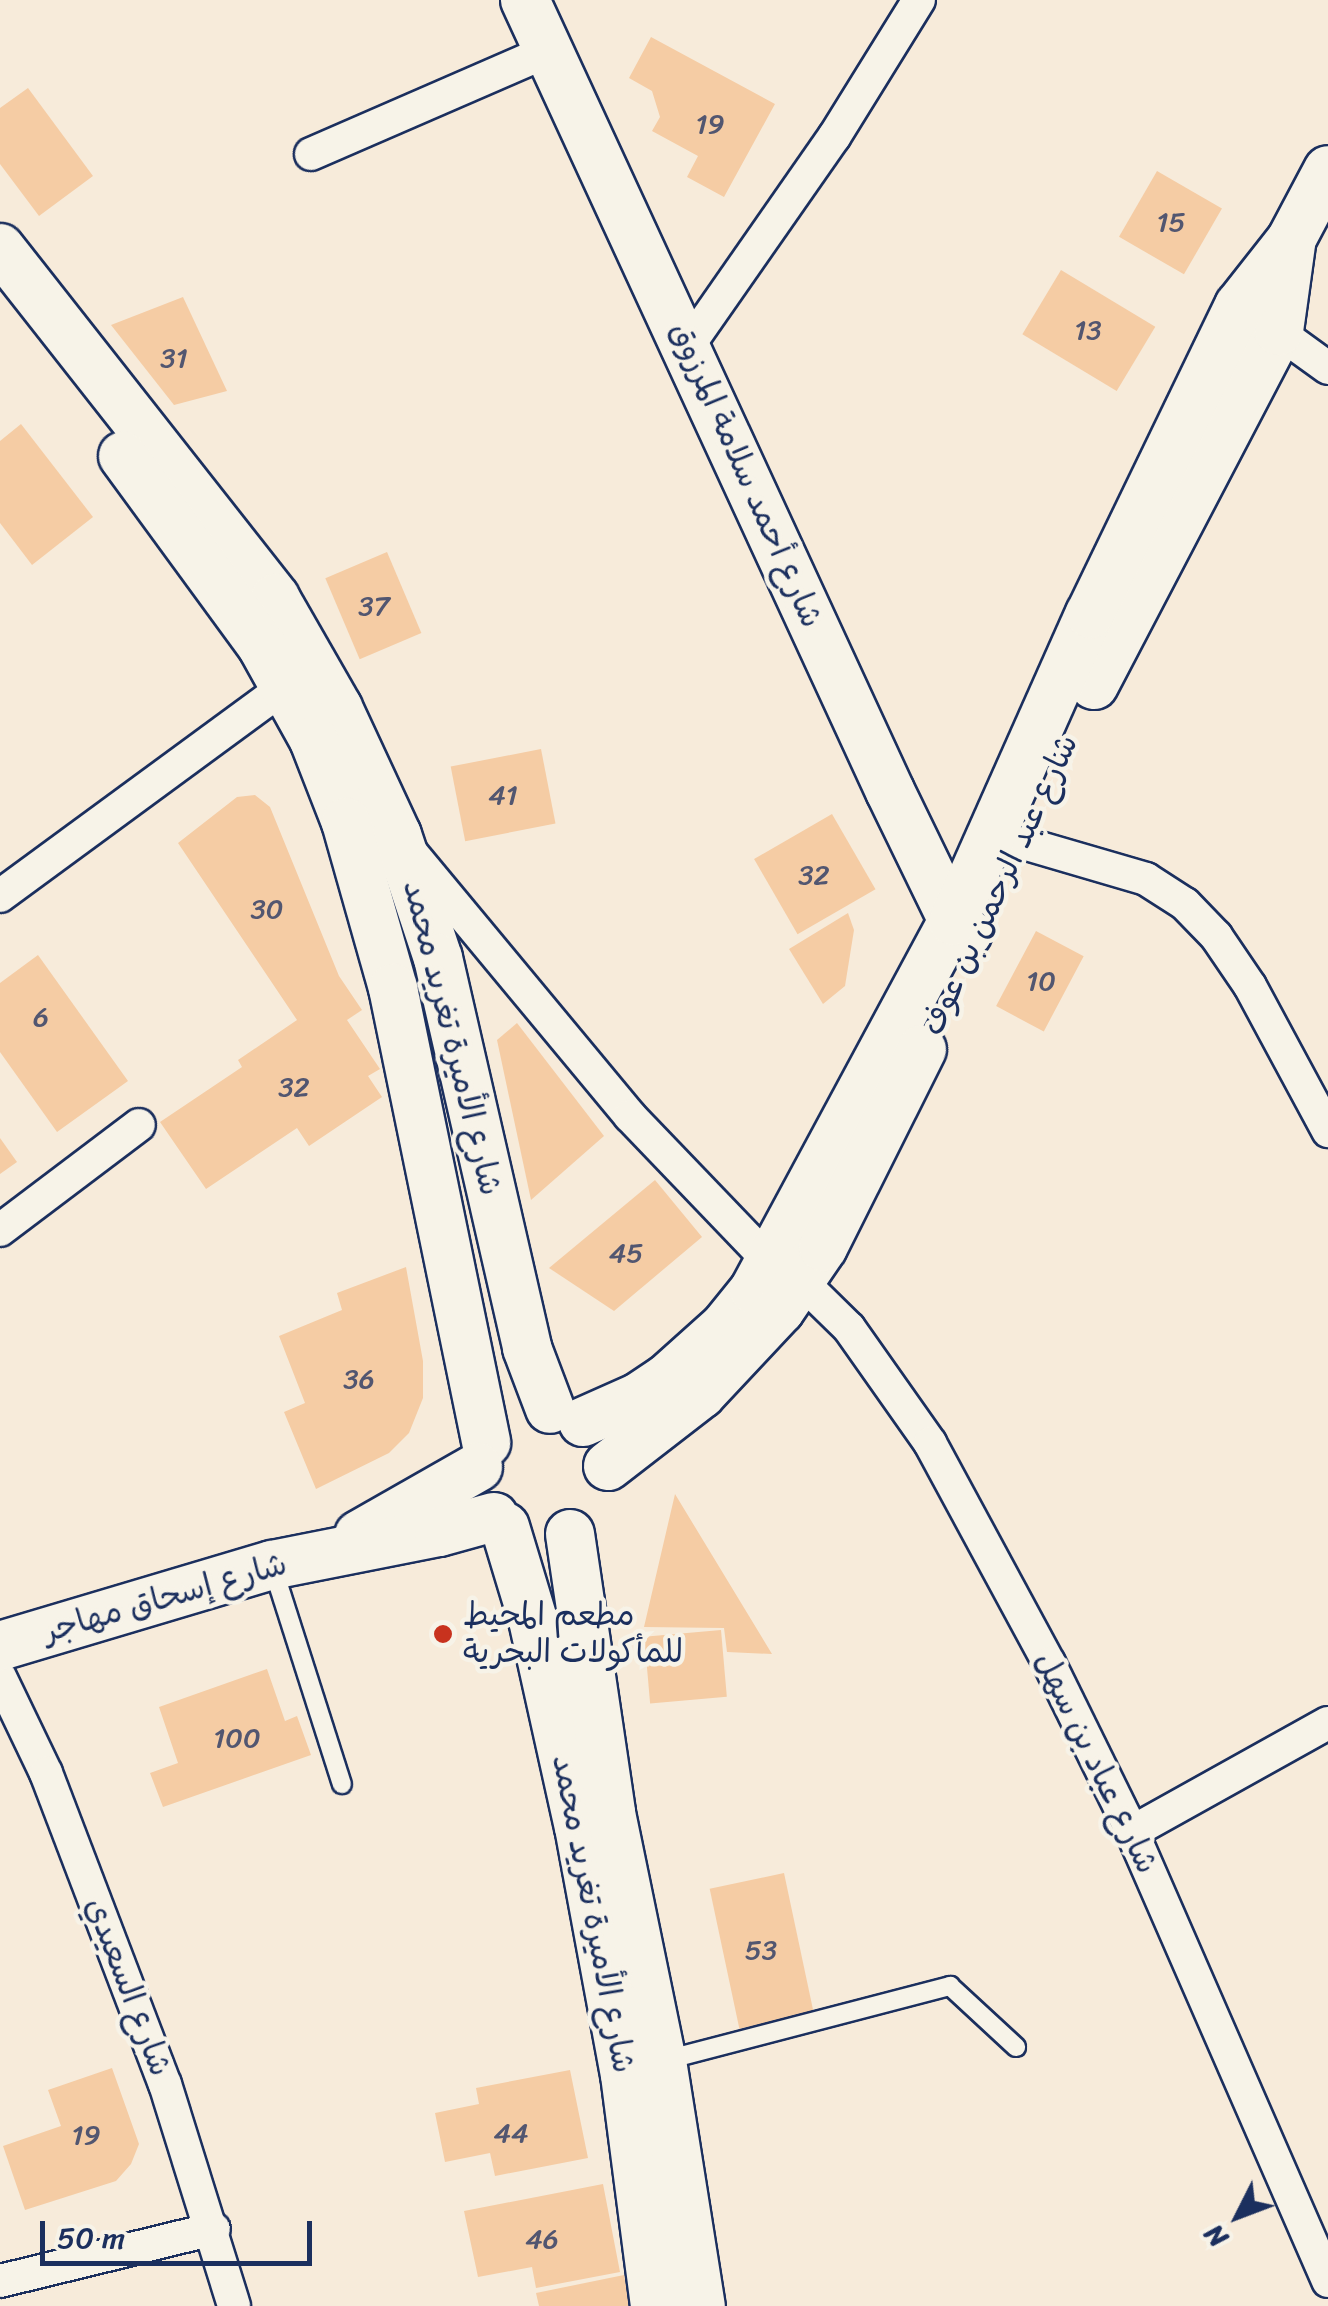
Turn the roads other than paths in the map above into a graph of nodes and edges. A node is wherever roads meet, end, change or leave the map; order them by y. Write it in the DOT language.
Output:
graph roads {
  1 [pos="526,0"];
  2 [pos="919,0"];
  3 [pos="548,51"];
  4 [pos="311,154"];
  5 [pos="1328,170"];
  6 [pos="1291,240"];
  7 [pos="0,248"];
  8 [pos="0,294"];
  9 [pos="1240,306"];
  10 [pos="1279,330"];
  11 [pos="688,346"];
  12 [pos="1328,368"];
  13 [pos="286,686"];
  14 [pos="397,835"];
  15 [pos="1022,843"];
  16 [pos="0,896"];
  17 [pos="965,932"];
  18 [pos="139,1125"];
  19 [pos="1328,1131"];
  20 [pos="0,1230"];
  21 [pos="785,1271"];
  22 [pos="566,1415"];
  23 [pos="482,1455"];
  24 [pos="608,1466"];
  25 [pos="499,1522"];
  26 [pos="570,1534"];
  27 [pos="330,1552"];
  28 [pos="272,1565"];
  29 [pos="0,1646"];
  30 [pos="0,1677"];
  31 [pos="1328,1723"];
  32 [pos="342,1784"];
  33 [pos="1132,1832"];
  34 [pos="1016,2047"];
  35 [pos="662,2061"];
  36 [pos="214,2229"];
  37 [pos="1326,2271"];
  38 [pos="0,2282"];
  39 [pos="234,2306"];
  40 [pos="655,2306"];
  41 [pos="701,2306"];
  1 -- 3 [label="street, شارع أحمد سلامة المرزوق"];
  2 -- 11 [label="street"];
  3 -- 4 [label="street"];
  3 -- 11 [label="street, شارع أحمد سلامة المرزوق"];
  5 -- 6 [label="street, شارع عبد الرحمن بن عوف"];
  6 -- 9 [label="street, شارع عبد الرحمن بن عوف"];
  6 -- 10 [label="street, شارع عبد الرحمن بن عوف"];
  7 -- 14 [label="street, شارع الأميرة تغريد محمد"];
  8 -- 13 [label="street, شارع الأميرة تغريد محمد"];
  9 -- 10 [label="street"];
  9 -- 17 [label="street, شارع عبد الرحمن بن عوف"];
  10 -- 12 [label="street"];
  10 -- 15 [label="street, شارع عبد الرحمن بن عوف"];
  11 -- 17 [label="street, شارع أحمد سلامة المرزوق"];
  13 -- 16 [label="street"];
  13 -- 23 [label="street, شارع الأميرة تغريد محمد"];
  14 -- 21 [label="street, شارع عباد بن سهل"];
  14 -- 22 [label="street, شارع الأميرة تغريد محمد"];
  15 -- 17 [label="street, شارع عبد الرحمن بن عوف"];
  15 -- 19 [label="street"];
  17 -- 21 [label="street, شارع عبد الرحمن بن عوف"];
  18 -- 20 [label="street"];
  21 -- 22 [label="street, شارع عبد الرحمن بن عوف"];
  21 -- 24 [label="street, شارع عبد الرحمن بن عوف"];
  21 -- 33 [label="street, شارع عباد بن سهل"];
  22 -- 23 [label="street"];
  22 -- 24 [label="street"];
  23 -- 25 [label="street"];
  23 -- 27 [label="street, شارع إسحاق مهاجر"];
  24 -- 26 [label="street"];
  25 -- 26 [label="street"];
  25 -- 27 [label="street, شارع إسحاق مهاجر"];
  25 -- 40 [label="street, شارع الأميرة تغريد محمد"];
  26 -- 35 [label="street, شارع الأميرة تغريد محمد"];
  27 -- 28 [label="street, شارع إسحاق مهاجر"];
  28 -- 29 [label="street, شارع إسحاق مهاجر"];
  28 -- 32 [label="lane"];
  30 -- 36 [label="street, شارع السعيدي"];
  31 -- 33 [label="street"];
  33 -- 37 [label="street, شارع عباد بن سهل"];
  34 -- 35 [label="lane"];
  35 -- 41 [label="street, شارع الأميرة تغريد محمد"];
  36 -- 38 [label="street"];
  36 -- 39 [label="street, شارع السعيدي"];
}
